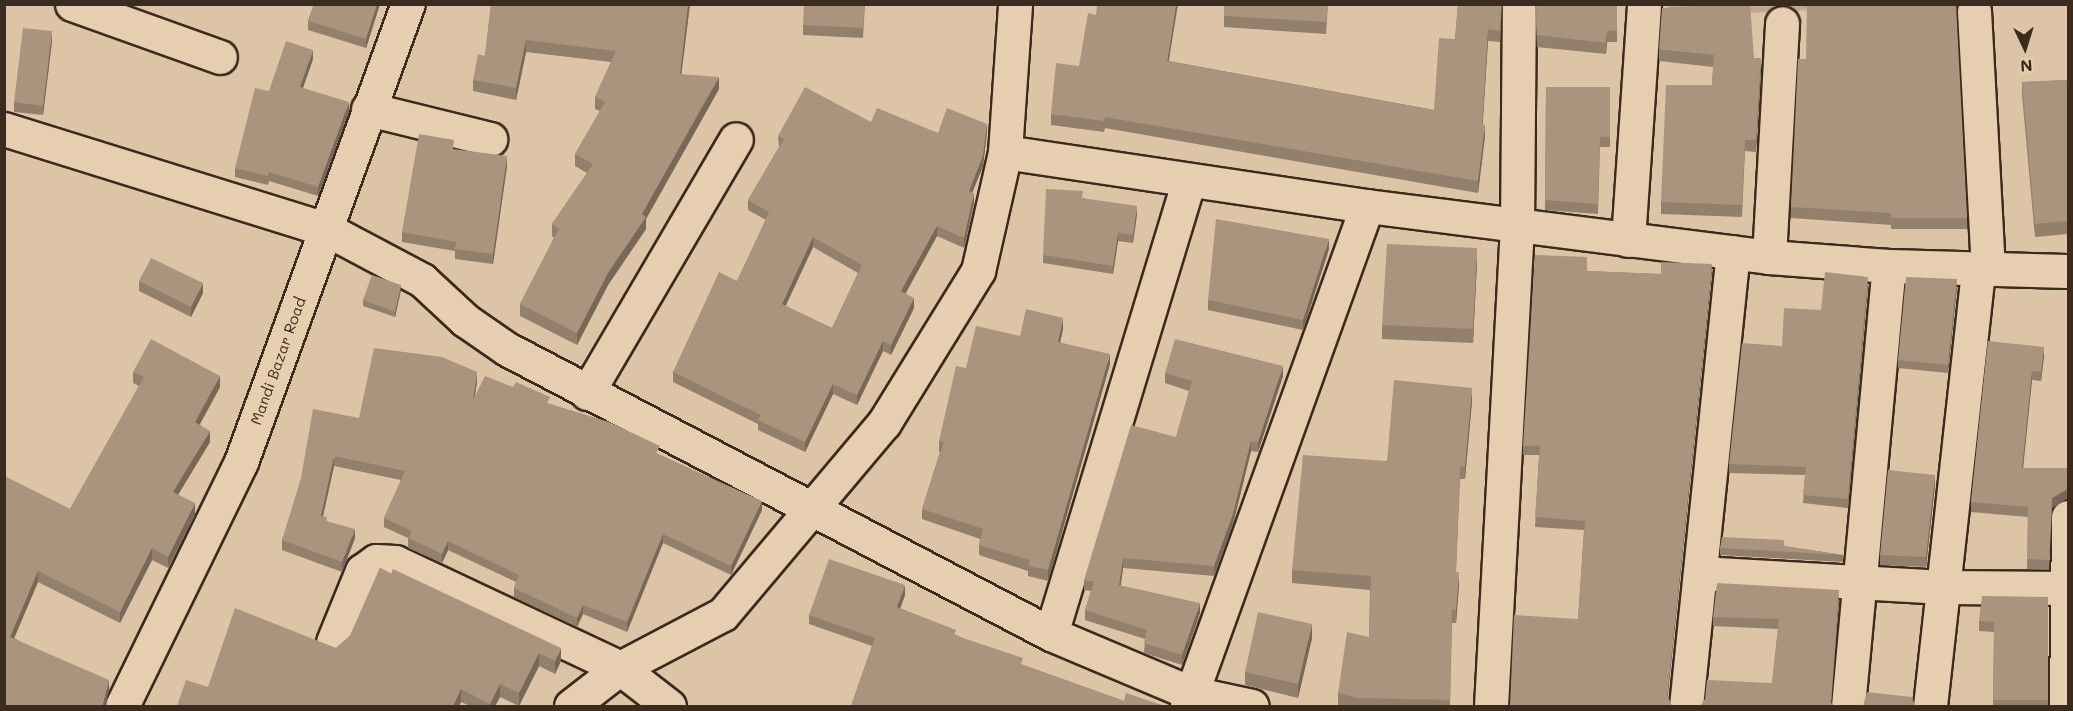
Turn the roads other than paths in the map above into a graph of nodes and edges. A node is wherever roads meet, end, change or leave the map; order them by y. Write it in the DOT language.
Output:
graph roads {
  1 [pos="72,4"];
  2 [pos="408,4"];
  3 [pos="1015,4"];
  4 [pos="1519,4"];
  5 [pos="1644,4"];
  6 [pos="1974,12"];
  7 [pos="1782,23"];
  8 [pos="220,57"];
  9 [pos="368,109"];
  10 [pos="4,129"];
  11 [pos="490,139"];
  12 [pos="736,139"];
  13 [pos="1005,152"];
  14 [pos="1189,181"];
  15 [pos="1367,206"];
  16 [pos="1517,226"];
  17 [pos="326,229"];
  18 [pos="1628,240"];
  19 [pos="1733,252"];
  20 [pos="1769,257"];
  21 [pos="1890,266"];
  22 [pos="1983,269"];
  23 [pos="2068,272"];
  24 [pos="587,393"];
  25 [pos="814,507"];
  26 [pos="2068,517"];
  27 [pos="1700,573"];
  28 [pos="1859,583"];
  29 [pos="1944,587"];
  30 [pos="2068,588"];
  31 [pos="1051,634"];
  32 [pos="333,642"];
  33 [pos="620,668"];
  34 [pos="1189,700"];
  35 [pos="122,706"];
  36 [pos="571,706"];
  37 [pos="669,706"];
  38 [pos="1252,706"];
  39 [pos="1491,706"];
  40 [pos="1686,706"];
  41 [pos="1848,706"];
  42 [pos="1930,706"];
  43 [pos="2066,706"];
  1 -- 8 [label="street"];
  2 -- 9 [label="street, Mandi Bazar Road"];
  3 -- 13 [label="street"];
  4 -- 16 [label="street"];
  5 -- 18 [label="street"];
  6 -- 22 [label="street"];
  7 -- 20 [label="street"];
  9 -- 11 [label="street"];
  9 -- 17 [label="street, Mandi Bazar Road"];
  10 -- 17 [label="street"];
  12 -- 24 [label="street"];
  13 -- 14 [label="street"];
  13 -- 25 [label="street"];
  14 -- 15 [label="street"];
  14 -- 31 [label="street"];
  15 -- 16 [label="street"];
  15 -- 34 [label="street"];
  16 -- 18 [label="street"];
  16 -- 39 [label="street"];
  17 -- 24 [label="street"];
  17 -- 35 [label="street, Mandi Bazar Road"];
  18 -- 19 [label="street"];
  19 -- 20 [label="street"];
  19 -- 27 [label="street"];
  20 -- 21 [label="street"];
  21 -- 22 [label="street"];
  21 -- 28 [label="street"];
  22 -- 23 [label="street"];
  22 -- 29 [label="street"];
  24 -- 25 [label="street"];
  25 -- 31 [label="street"];
  25 -- 33 [label="street"];
  26 -- 30 [label="street"];
  27 -- 28 [label="street"];
  27 -- 40 [label="street"];
  28 -- 29 [label="street"];
  28 -- 41 [label="street"];
  29 -- 30 [label="street"];
  29 -- 42 [label="street"];
  30 -- 43 [label="street"];
  31 -- 34 [label="street"];
  32 -- 33 [label="street"];
  33 -- 36 [label="street"];
  33 -- 37 [label="street"];
  34 -- 38 [label="street"];
}
